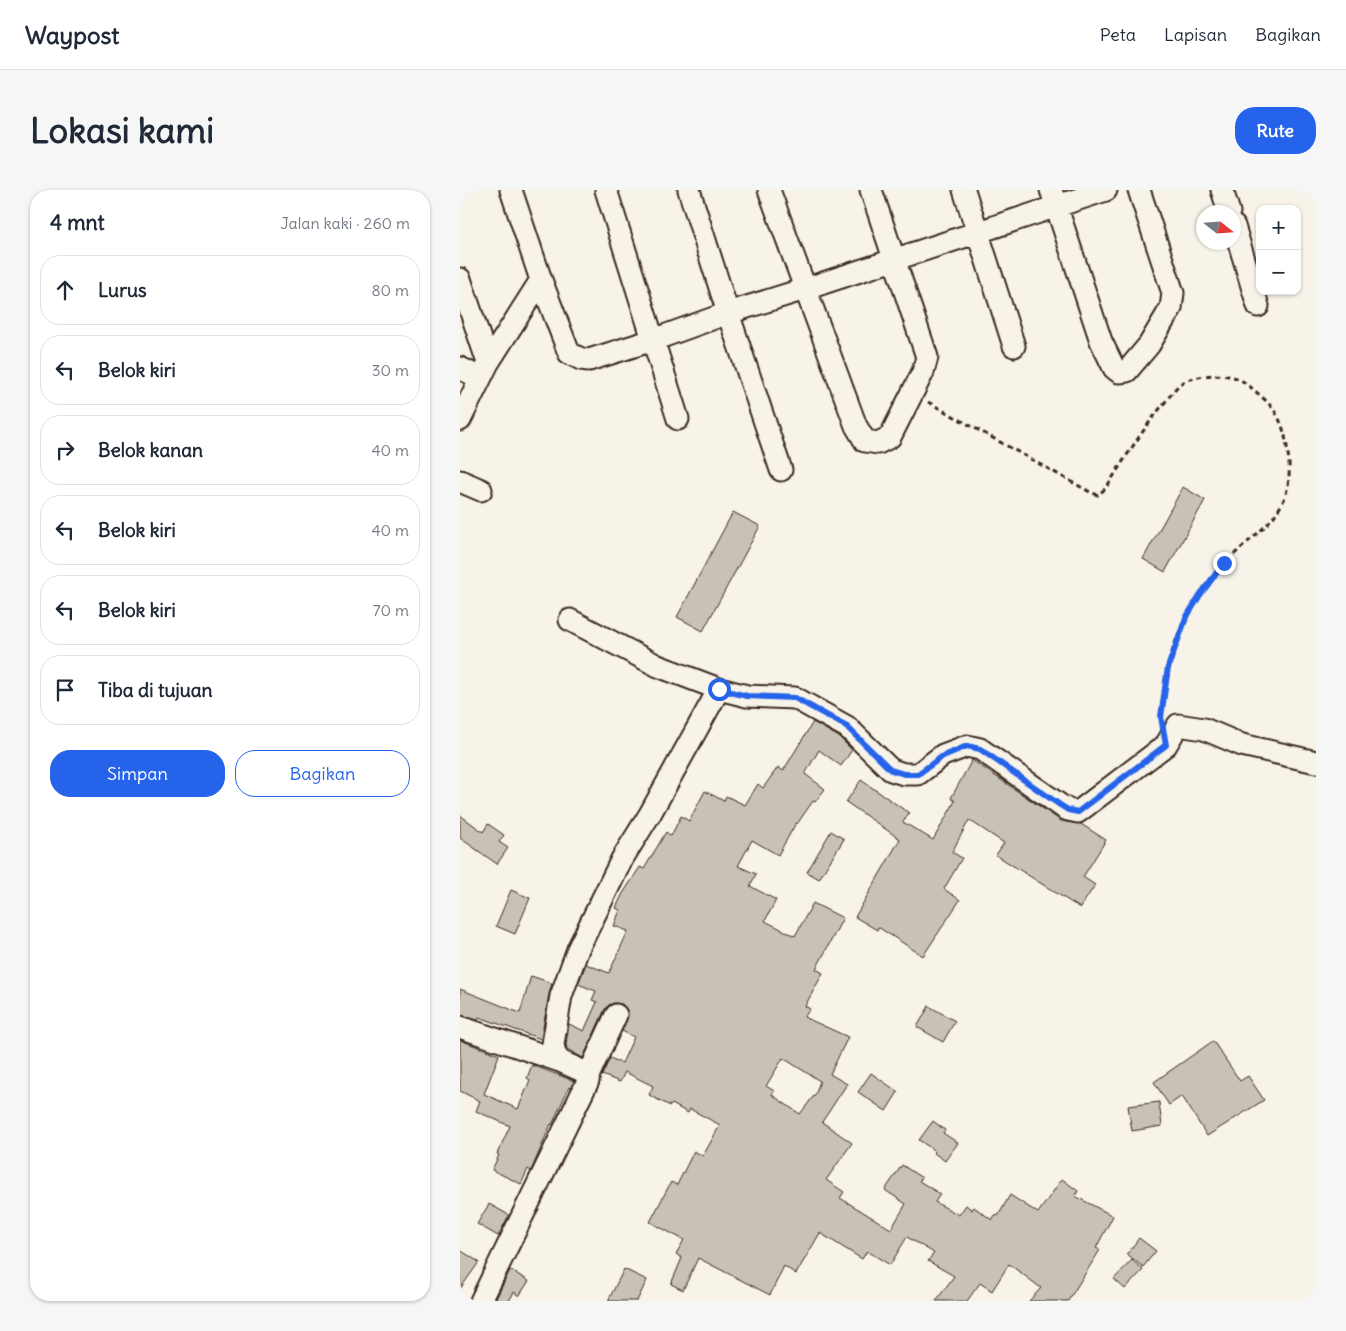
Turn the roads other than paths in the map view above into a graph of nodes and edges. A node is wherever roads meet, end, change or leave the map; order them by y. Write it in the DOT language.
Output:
graph roads {
  1 [pos="512,190"];
  2 [pos="606,190"];
  3 [pos="689,190"];
  4 [pos="769,190"];
  5 [pos="871,190"];
  6 [pos="964,190"];
  7 [pos="1106,190"];
  8 [pos="1139,190"];
  9 [pos="1222,190"];
  10 [pos="1054,199"];
  11 [pos="1227,205"];
  12 [pos="978,232"];
  13 [pos="1241,249"];
  14 [pos="894,259"];
  15 [pos="460,280"];
  16 [pos="541,280"];
  17 [pos="805,290"];
  18 [pos="1258,306"];
  19 [pos="728,313"];
  20 [pos="653,340"];
  21 [pos="1014,346"];
  22 [pos="460,368"];
  23 [pos="484,371"];
  24 [pos="678,419"];
  25 [pos="460,420"];
  26 [pos="781,470"];
  27 [pos="460,481"];
  28 [pos="481,490"];
  29 [pos="570,620"];
  30 [pos="719,689"];
  31 [pos="1316,762"];
  32 [pos="616,1015"];
  33 [pos="460,1027"];
  34 [pos="560,1061"];
  35 [pos="589,1074"];
  36 [pos="480,1301"];
  1 -- 16 [label="street"];
  2 -- 20 [label="street"];
  3 -- 19 [label="street"];
  4 -- 17 [label="street"];
  5 -- 14 [label="street"];
  6 -- 12 [label="street"];
  7 -- 10 [label="street"];
  8 -- 10 [label="street"];
  9 -- 11 [label="street"];
  10 -- 12 [label="street"];
  12 -- 14 [label="street"];
  12 -- 21 [label="street"];
  13 -- 18 [label="street"];
  14 -- 17 [label="street"];
  14 -- 17 [label="street"];
  15 -- 23 [label="street"];
  16 -- 20 [label="street"];
  16 -- 23 [label="street"];
  17 -- 19 [label="street"];
  19 -- 20 [label="street"];
  19 -- 26 [label="street"];
  20 -- 24 [label="street"];
  22 -- 23 [label="street"];
  23 -- 25 [label="street"];
  27 -- 28 [label="street"];
  29 -- 30 [label="street"];
  30 -- 31 [label="street"];
  30 -- 34 [label="street"];
  32 -- 35 [label="street"];
  33 -- 34 [label="street"];
  34 -- 35 [label="street"];
  35 -- 36 [label="street"];
}
